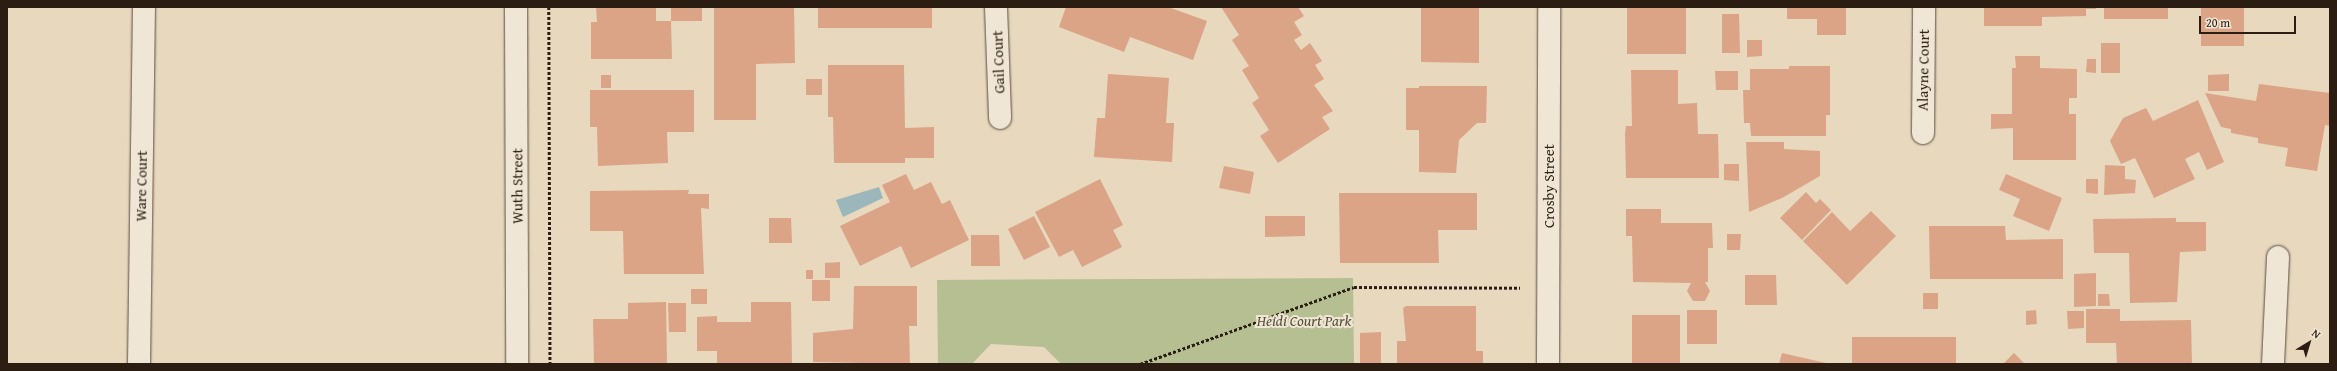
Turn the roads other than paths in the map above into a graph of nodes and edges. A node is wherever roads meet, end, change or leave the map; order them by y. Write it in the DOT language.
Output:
graph roads {
  1 [pos="144,7"];
  2 [pos="516,7"];
  3 [pos="996,7"];
  4 [pos="1549,7"];
  5 [pos="1924,7"];
  6 [pos="1000,118"];
  7 [pos="1923,133"];
  8 [pos="2278,257"];
  9 [pos="139,364"];
  10 [pos="517,364"];
  11 [pos="1548,364"];
  12 [pos="2273,364"];
  1 -- 9 [label="street, Ware Court"];
  2 -- 10 [label="street, Wuth Street"];
  3 -- 6 [label="street, Gail Court"];
  4 -- 11 [label="street, Crosby Street"];
  5 -- 7 [label="street, Alayne Court"];
  8 -- 12 [label="street"];
}
